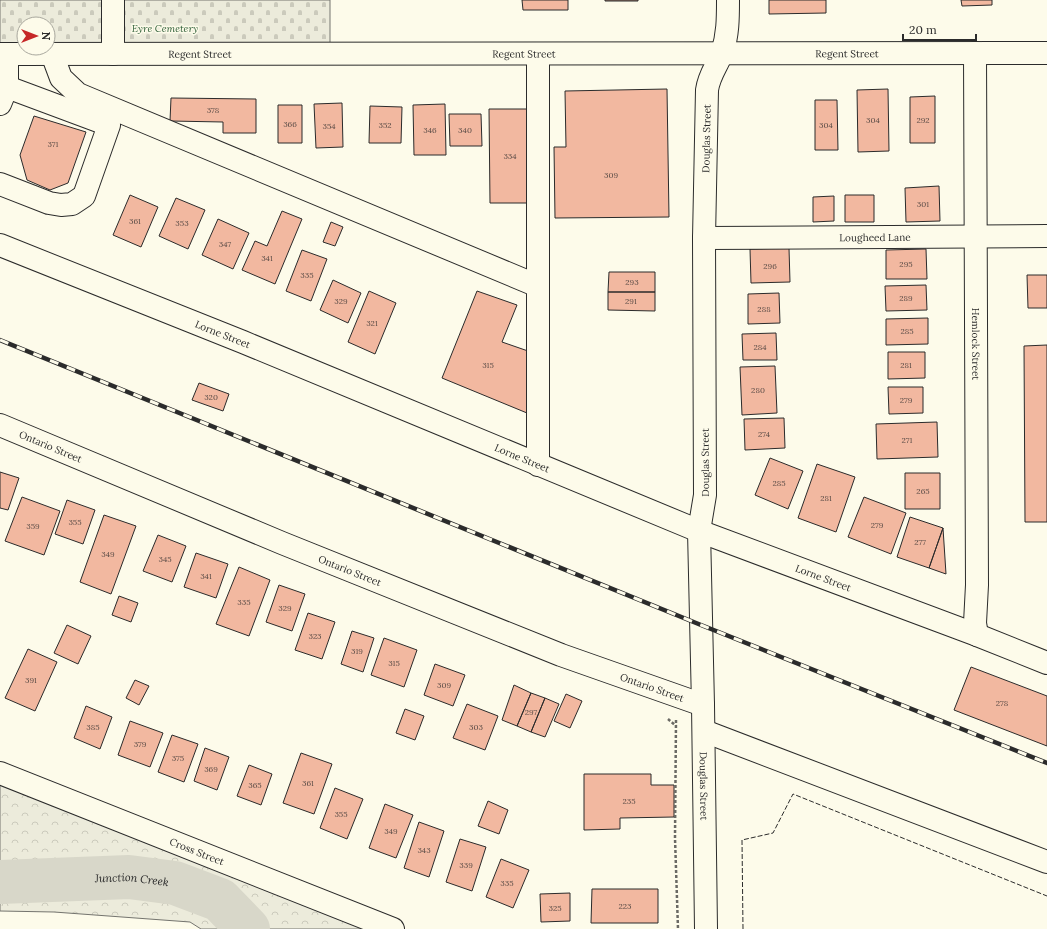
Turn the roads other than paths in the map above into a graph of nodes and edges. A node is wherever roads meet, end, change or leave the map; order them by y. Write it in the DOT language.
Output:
graph roads {
  1 [pos="113,0"];
  2 [pos="728,0"];
  3 [pos="722,53"];
  4 [pos="975,53"];
  5 [pos="1047,53"];
  6 [pos="4,54"];
  7 [pos="16,54"];
  8 [pos="56,54"];
  9 [pos="113,54"];
  10 [pos="538,54"];
  11 [pos="53,56"];
  12 [pos="4,95"];
  13 [pos="0,184"];
  14 [pos="1047,236"];
  15 [pos="975,237"];
  16 [pos="704,238"];
  17 [pos="0,245"];
  18 [pos="538,286"];
  19 [pos="0,425"];
  20 [pos="538,464"];
  21 [pos="699,531"];
  22 [pos="977,635"];
  23 [pos="1047,663"];
  24 [pos="703,705"];
  25 [pos="704,731"];
  26 [pos="0,773"];
  27 [pos="1047,862"];
  28 [pos="393,929"];
  29 [pos="706,929"];
  1 -- 9 [label="main road"];
  2 -- 3 [label="main road, Douglas Street"];
  3 -- 4 [label="main road, Regent Street"];
  3 -- 10 [label="main road, Regent Street"];
  3 -- 16 [label="main road, Douglas Street"];
  4 -- 5 [label="main road, Regent Street"];
  4 -- 15 [label="main road, Hemlock Street"];
  6 -- 7 [label="main road, Regent Street"];
  6 -- 12 [label="main road"];
  8 -- 9 [label="main road, Regent Street"];
  9 -- 10 [label="main road, Regent Street"];
  10 -- 18 [label="main road"];
  11 -- 18 [label="main road"];
  12 -- 13 [label="main road"];
  14 -- 15 [label="main road, Lougheed Lane"];
  15 -- 16 [label="main road, Lougheed Lane"];
  15 -- 22 [label="main road, Hemlock Street"];
  16 -- 21 [label="main road, Douglas Street"];
  17 -- 20 [label="main road, Lorne Street"];
  18 -- 20 [label="main road"];
  19 -- 24 [label="main road, Ontario Street"];
  20 -- 21 [label="main road, Lorne Street"];
  21 -- 22 [label="main road, Lorne Street"];
  21 -- 24 [label="main road, Douglas Street"];
  22 -- 23 [label="main road, Lorne Street"];
  24 -- 25 [label="main road, Douglas Street"];
  25 -- 27 [label="main road"];
  25 -- 29 [label="main road, Douglas Street"];
  26 -- 28 [label="main road, Cross Street"];
}
